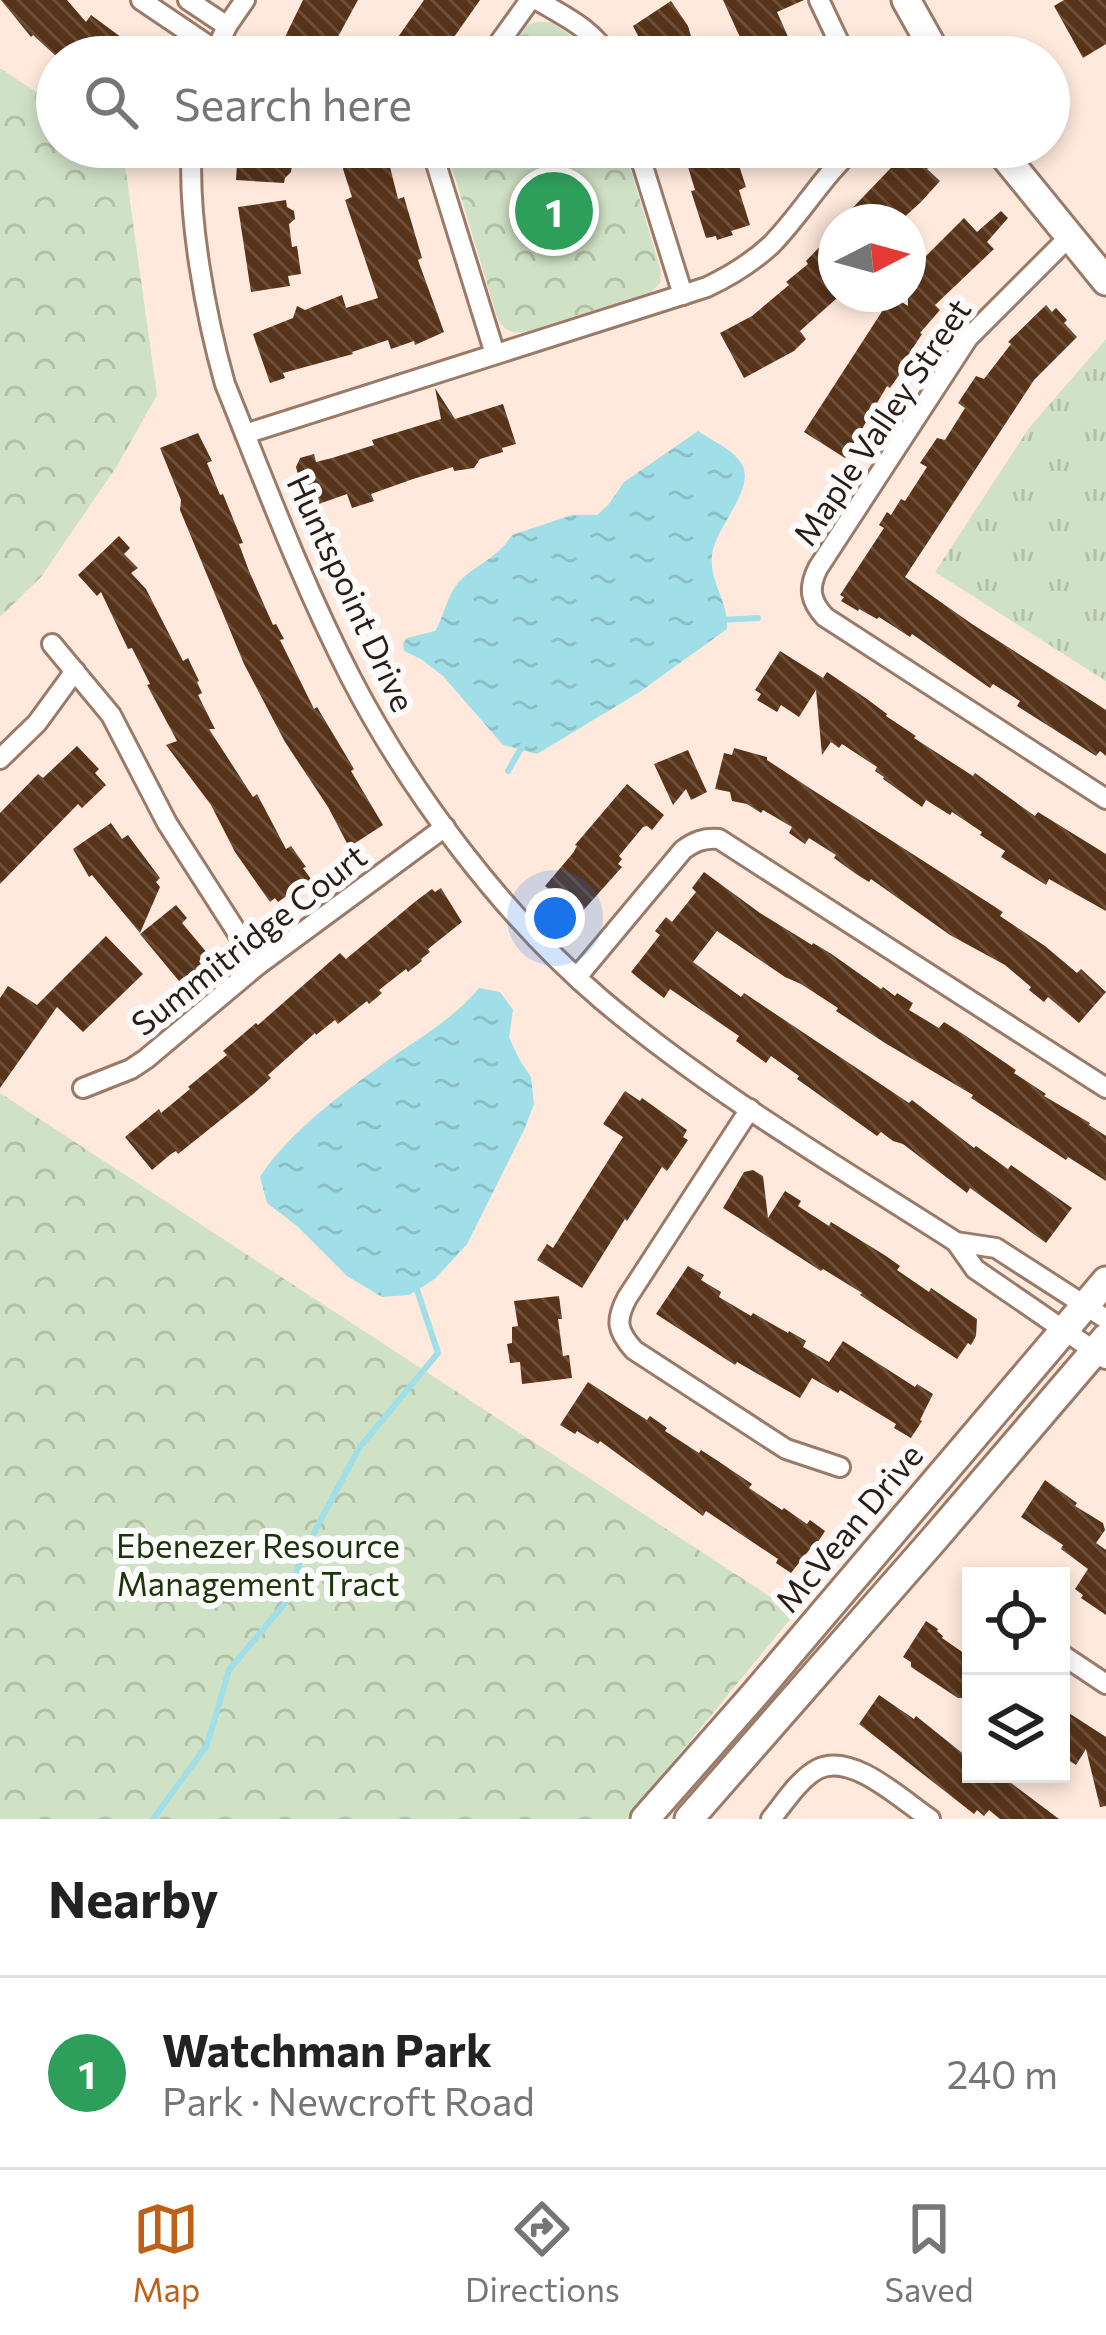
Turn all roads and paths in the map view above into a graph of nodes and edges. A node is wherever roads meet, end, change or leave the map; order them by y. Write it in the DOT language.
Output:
graph roads {
  1 [pos="141,0"];
  2 [pos="188,0"];
  3 [pos="245,0"];
  4 [pos="533,0"];
  5 [pos="819,0"];
  6 [pos="906,0"];
  7 [pos="226,26"];
  8 [pos="191,36"];
  9 [pos="222,36"];
  10 [pos="506,36"];
  11 [pos="593,36"];
  12 [pos="836,36"];
  13 [pos="926,36"];
  14 [pos="192,168"];
  15 [pos="437,168"];
  16 [pos="644,168"];
  17 [pos="831,168"];
  18 [pos="1014,168"];
  19 [pos="1069,237"];
  20 [pos="1106,281"];
  21 [pos="683,295"];
  22 [pos="495,354"];
  23 [pos="245,434"];
  24 [pos="52,644"];
  25 [pos="75,671"];
  26 [pos="0,760"];
  27 [pos="1106,799"];
  28 [pos="445,827"];
  29 [pos="258,965"];
  30 [pos="577,977"];
  31 [pos="83,1088"];
  32 [pos="1106,1088"];
  33 [pos="750,1108"];
  34 [pos="956,1242"];
  35 [pos="1106,1281"];
  36 [pos="1096,1312"];
  37 [pos="1064,1330"];
  38 [pos="1102,1349"];
  39 [pos="840,1467"];
  40 [pos="1070,1660"];
  41 [pos="1106,1684"];
  42 [pos="645,1819"];
  43 [pos="689,1819"];
  44 [pos="771,1819"];
  45 [pos="930,1819"];
  1 -- 8 [label="street"];
  2 -- 7 [label="street"];
  3 -- 7 [label="street"];
  4 -- 10 [label="street"];
  4 -- 11 [label="street"];
  5 -- 12 [label="street"];
  6 -- 13 [label="main road"];
  7 -- 9 [label="street"];
  14 -- 23 [label="street, Huntspoint Drive"];
  15 -- 22 [label="street"];
  16 -- 21 [label="street"];
  17 -- 21 [label="street"];
  18 -- 19 [label="main road"];
  19 -- 20 [label="main road"];
  19 -- 27 [label="street, Maple Valley Street"];
  21 -- 22 [label="street"];
  22 -- 23 [label="street"];
  23 -- 28 [label="street, Huntspoint Drive"];
  24 -- 25 [label="street"];
  25 -- 26 [label="street"];
  25 -- 29 [label="street"];
  28 -- 29 [label="street, Summitridge Court"];
  28 -- 30 [label="street, Huntspoint Drive"];
  29 -- 31 [label="street, Summitridge Court"];
  30 -- 32 [label="street"];
  30 -- 33 [label="street, Huntspoint Drive"];
  33 -- 34 [label="street, Huntspoint Drive"];
  33 -- 39 [label="street"];
  34 -- 36 [label="street, Huntspoint Drive"];
  34 -- 37 [label="street, Huntspoint Drive"];
  35 -- 36 [label="main road, McVean Drive"];
  36 -- 37 [label="main road, McVean Drive"];
  37 -- 38 [label="street, Huntspoint Drive"];
  37 -- 42 [label="main road, McVean Drive"];
  38 -- 43 [label="main road, McVean Drive"];
  40 -- 41 [label="street"];
  44 -- 45 [label="street"];
}
